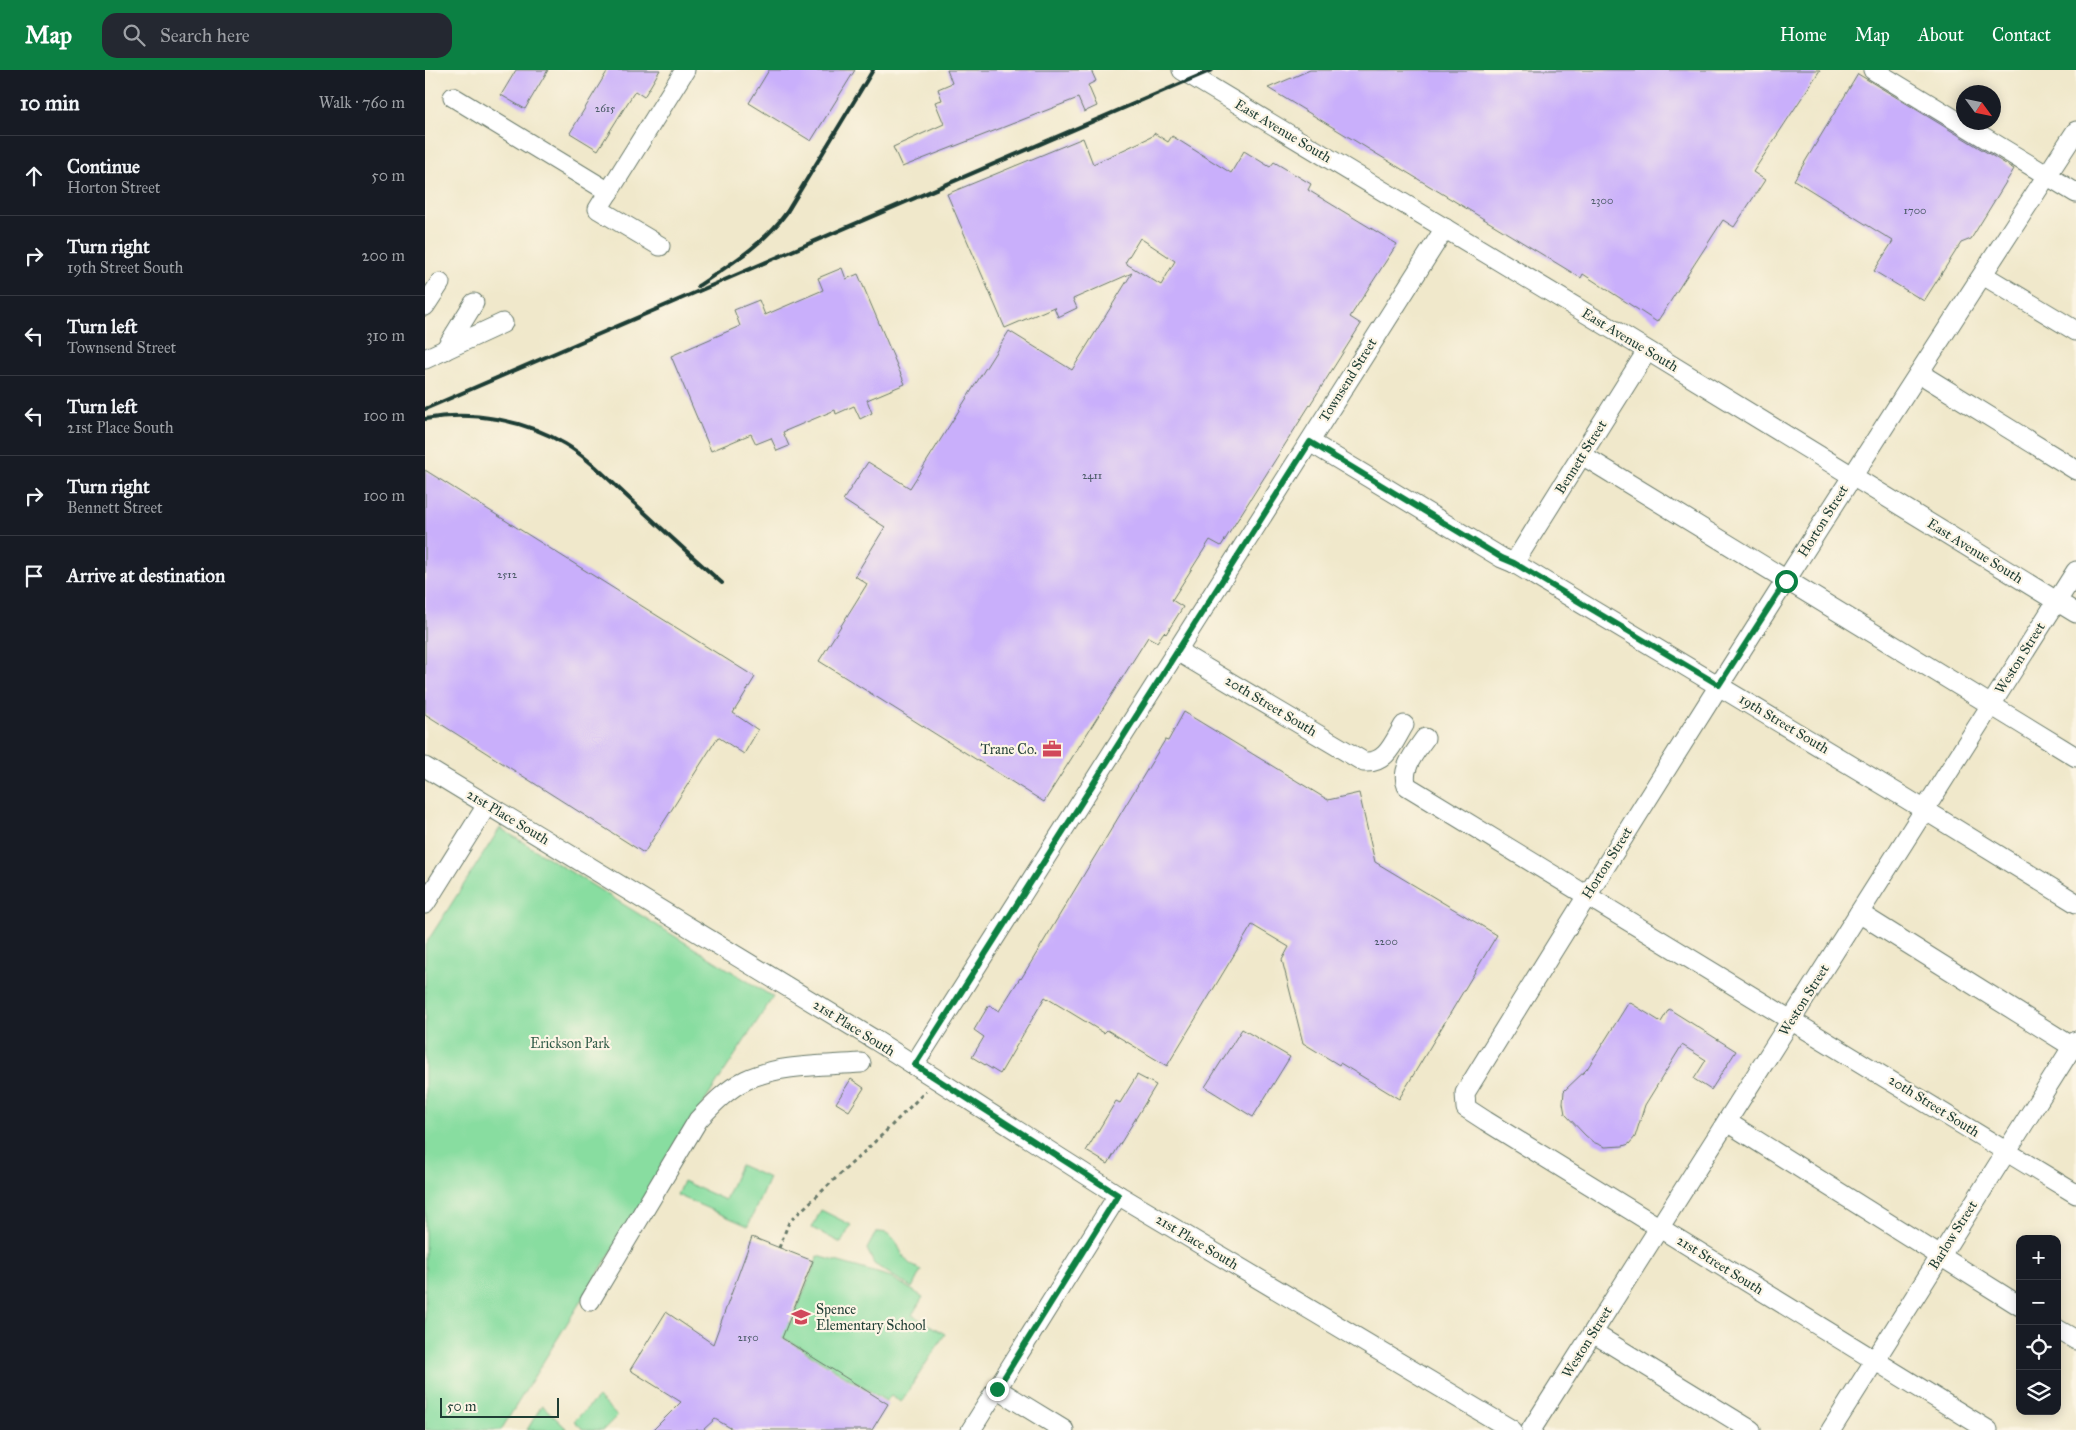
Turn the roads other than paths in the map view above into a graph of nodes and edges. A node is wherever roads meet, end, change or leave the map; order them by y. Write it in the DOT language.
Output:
graph roads {
  1 [pos="685,70"];
  2 [pos="1182,70"];
  3 [pos="1873,70"];
  4 [pos="453,98"];
  5 [pos="2076,131"];
  6 [pos="2047,176"];
  7 [pos="609,192"];
  8 [pos="2076,193"];
  9 [pos="1445,228"];
  10 [pos="660,246"];
  11 [pos="1983,275"];
  12 [pos="440,282"];
  13 [pos="474,303"];
  14 [pos="425,306"];
  15 [pos="503,323"];
  16 [pos="2076,331"];
  17 [pos="445,350"];
  18 [pos="1647,351"];
  19 [pos="425,359"];
  20 [pos="1919,374"];
  21 [pos="1310,442"];
  22 [pos="1582,455"];
  23 [pos="2076,470"];
  24 [pos="1852,476"];
  25 [pos="1514,563"];
  26 [pos="2076,570"];
  27 [pos="1786,581"];
  28 [pos="2056,601"];
  29 [pos="2076,613"];
  30 [pos="1177,651"];
  31 [pos="1719,685"];
  32 [pos="1991,704"];
  33 [pos="1404,725"];
  34 [pos="1425,738"];
  35 [pos="2076,757"];
  36 [pos="425,767"];
  37 [pos="487,805"];
  38 [pos="1924,809"];
  39 [pos="1587,895"];
  40 [pos="2076,903"];
  41 [pos="425,904"];
  42 [pos="1859,913"];
  43 [pos="1792,1019"];
  44 [pos="2075,1046"];
  45 [pos="861,1063"];
  46 [pos="915,1065"];
  47 [pos="1465,1093"];
  48 [pos="1727,1122"];
  49 [pos="2006,1151"];
  50 [pos="2076,1194"];
  51 [pos="1118,1195"];
  52 [pos="1659,1228"];
  53 [pos="1940,1256"];
  54 [pos="590,1301"];
  55 [pos="2016,1304"];
  56 [pos="2061,1331"];
  57 [pos="1593,1333"];
  58 [pos="2076,1340"];
  59 [pos="1874,1361"];
  60 [pos="997,1389"];
  61 [pos="971,1430"];
  62 [pos="1064,1430"];
  63 [pos="1512,1430"];
  64 [pos="1531,1430"];
  65 [pos="1751,1430"];
  66 [pos="1831,1430"];
  67 [pos="1988,1430"];
  1 -- 7 [label="street"];
  2 -- 9 [label="street, East Avenue South"];
  3 -- 6 [label="street"];
  4 -- 7 [label="street"];
  5 -- 6 [label="street, Horton Street"];
  6 -- 8 [label="street"];
  6 -- 11 [label="street, Horton Street"];
  7 -- 10 [label="street"];
  9 -- 18 [label="street, East Avenue South"];
  9 -- 21 [label="street, Townsend Street"];
  11 -- 16 [label="street"];
  11 -- 20 [label="street, Horton Street"];
  12 -- 14 [label="street"];
  13 -- 17 [label="street"];
  15 -- 17 [label="street"];
  17 -- 19 [label="street"];
  18 -- 22 [label="street, Bennett Street"];
  18 -- 24 [label="street, East Avenue South"];
  20 -- 23 [label="street"];
  20 -- 24 [label="street, Horton Street"];
  21 -- 25 [label="street, 19th Street South"];
  21 -- 30 [label="street, Townsend Street"];
  22 -- 25 [label="street, Bennett Street"];
  22 -- 27 [label="street"];
  24 -- 27 [label="street, Horton Street"];
  24 -- 28 [label="street, East Avenue South"];
  25 -- 31 [label="street, 19th Street South"];
  26 -- 28 [label="street, Weston Street"];
  27 -- 31 [label="street, Horton Street"];
  27 -- 32 [label="street"];
  28 -- 29 [label="street, East Avenue South"];
  28 -- 32 [label="street, Weston Street"];
  30 -- 33 [label="street, 20th Street South"];
  30 -- 46 [label="street, Townsend Street"];
  31 -- 38 [label="street, 19th Street South"];
  31 -- 39 [label="street, Horton Street"];
  32 -- 35 [label="street"];
  32 -- 38 [label="street, Weston Street"];
  34 -- 39 [label="street"];
  36 -- 37 [label="street, 21st Place South"];
  37 -- 41 [label="street"];
  37 -- 46 [label="street, 21st Place South"];
  38 -- 40 [label="street, 19th Street South"];
  38 -- 42 [label="street, Weston Street"];
  39 -- 43 [label="street, 20th Street South"];
  39 -- 47 [label="street, Horton Street"];
  42 -- 43 [label="street, Weston Street"];
  42 -- 44 [label="street"];
  43 -- 48 [label="street, Weston Street"];
  43 -- 49 [label="street, 20th Street South"];
  44 -- 49 [label="street, Barlow Street"];
  45 -- 54 [label="street"];
  46 -- 51 [label="street, 21st Place South"];
  47 -- 52 [label="street, 21st Street South"];
  48 -- 52 [label="street, Weston Street"];
  48 -- 53 [label="street"];
  49 -- 50 [label="street, 20th Street South"];
  49 -- 53 [label="street, Barlow Street"];
  51 -- 60 [label="street"];
  51 -- 63 [label="street, 21st Place South"];
  52 -- 57 [label="street, Weston Street"];
  52 -- 59 [label="street, 21st Street South"];
  53 -- 55 [label="street"];
  53 -- 59 [label="street, Barlow Street"];
  56 -- 58 [label="street"];
  57 -- 64 [label="street, Weston Street"];
  57 -- 65 [label="street"];
  59 -- 66 [label="street, Barlow Street"];
  59 -- 67 [label="street, 21st Street South"];
  60 -- 61 [label="street"];
  60 -- 62 [label="street"];
}
